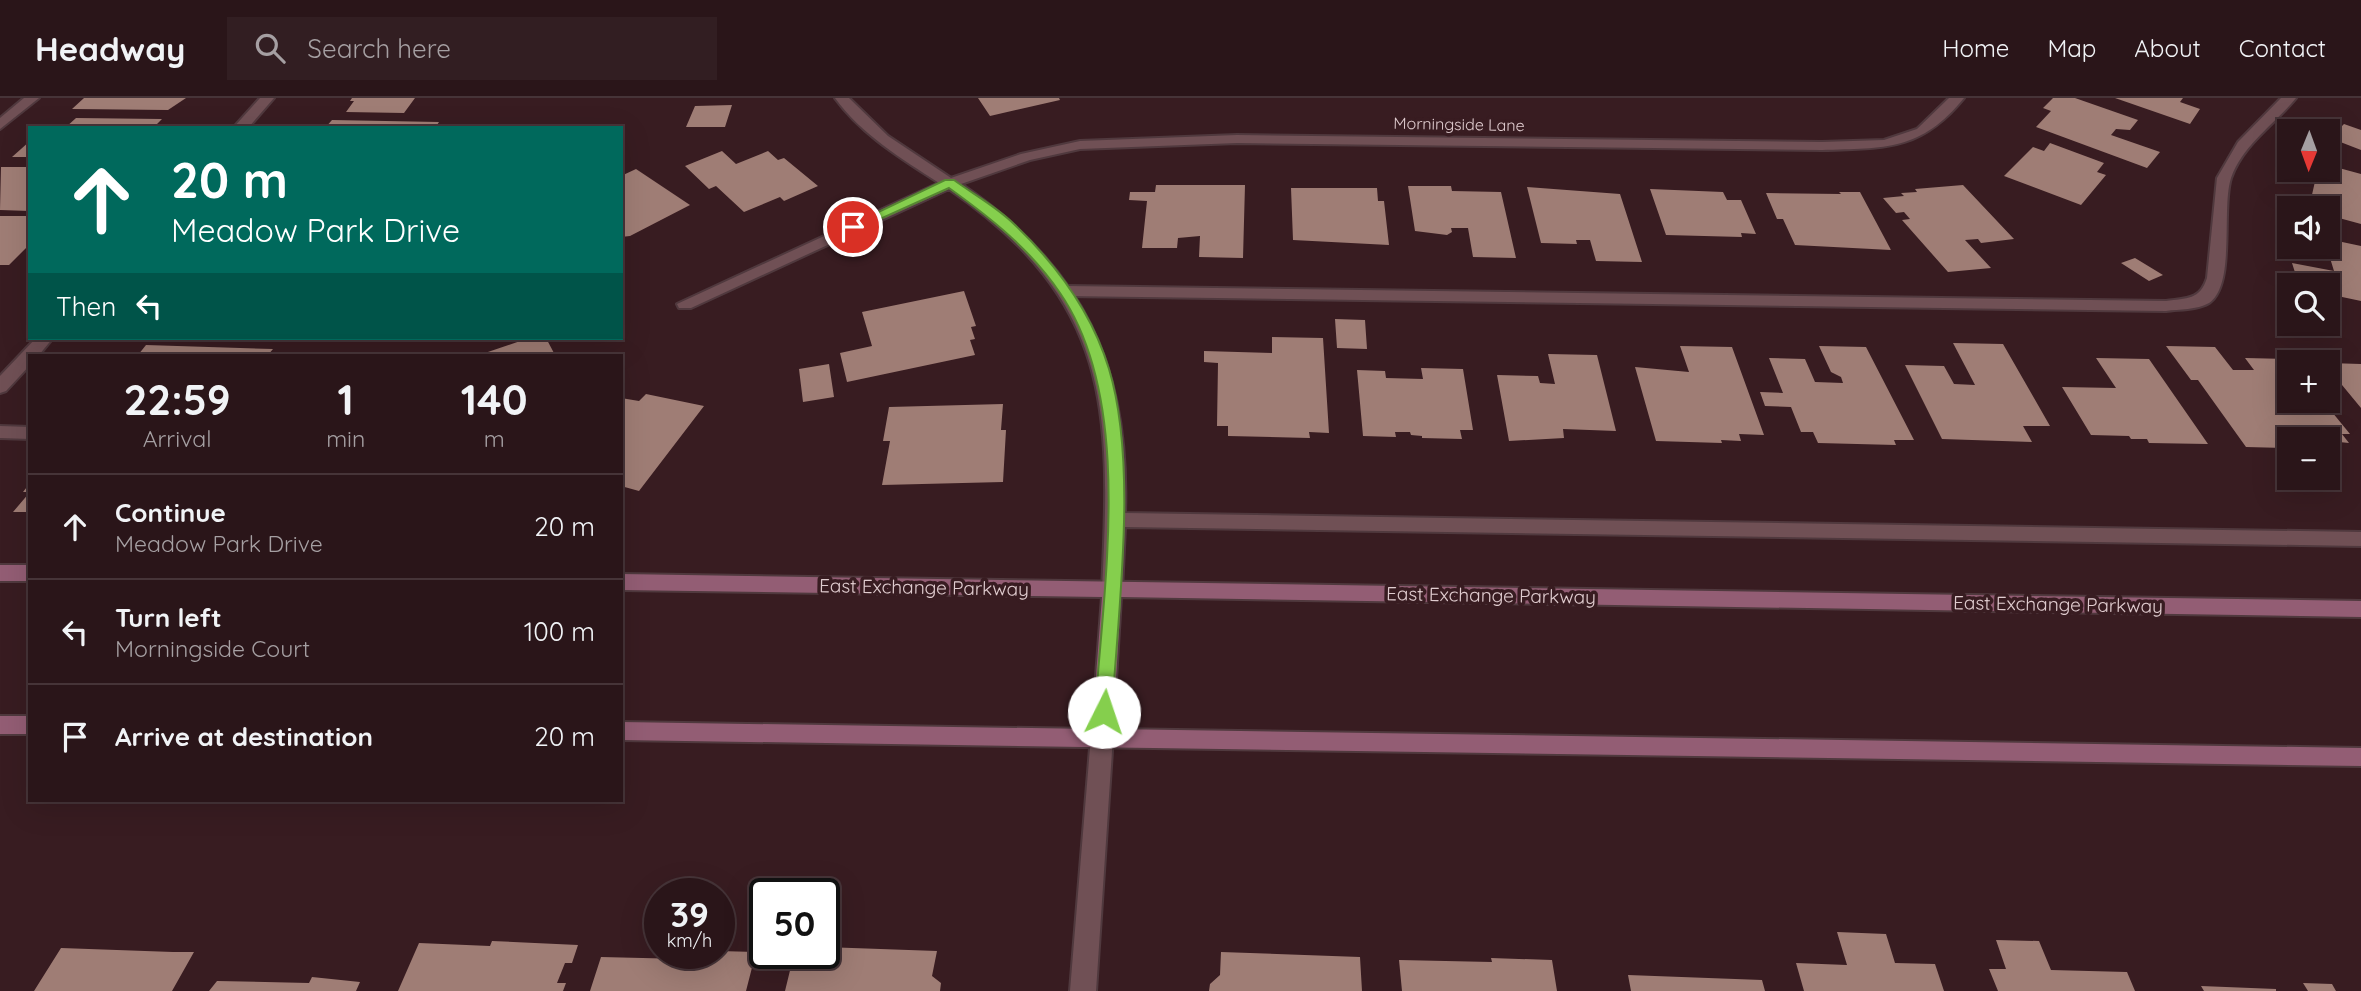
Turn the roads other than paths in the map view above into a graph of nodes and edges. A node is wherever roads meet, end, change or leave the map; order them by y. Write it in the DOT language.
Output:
graph roads {
  1 [pos="32,98"];
  2 [pos="267,98"];
  3 [pos="842,98"];
  4 [pos="1957,98"];
  5 [pos="2289,98"];
  6 [pos="0,125"];
  7 [pos="242,126"];
  8 [pos="950,183"];
  9 [pos="1066,292"];
  10 [pos="685,304"];
  11 [pos="43,340"];
  12 [pos="30,354"];
  13 [pos="28,357"];
  14 [pos="0,387"];
  15 [pos="0,432"];
  16 [pos="28,433"];
  17 [pos="1115,520"];
  18 [pos="2361,539"];
  19 [pos="0,573"];
  20 [pos="28,573"];
  21 [pos="623,582"];
  22 [pos="1112,590"];
  23 [pos="2361,609"];
  24 [pos="0,725"];
  25 [pos="28,725"];
  26 [pos="623,731"];
  27 [pos="1102,736"];
  28 [pos="2361,757"];
  29 [pos="1083,991"];
  1 -- 6 [label="street"];
  2 -- 7 [label="street"];
  3 -- 8 [label="street"];
  4 -- 8 [label="street, Morningside Lane"];
  5 -- 9 [label="street"];
  8 -- 9 [label="street"];
  8 -- 10 [label="street, Morningside Lane"];
  9 -- 17 [label="street"];
  11 -- 12 [label="street"];
  13 -- 14 [label="street"];
  15 -- 16 [label="street"];
  17 -- 18 [label="street"];
  17 -- 22 [label="street"];
  19 -- 20 [label="main road"];
  21 -- 22 [label="main road, East Exchange Parkway"];
  22 -- 23 [label="main road, East Exchange Parkway"];
  22 -- 27 [label="main road"];
  24 -- 25 [label="main road"];
  26 -- 27 [label="main road"];
  27 -- 28 [label="main road"];
  27 -- 29 [label="street"];
}
